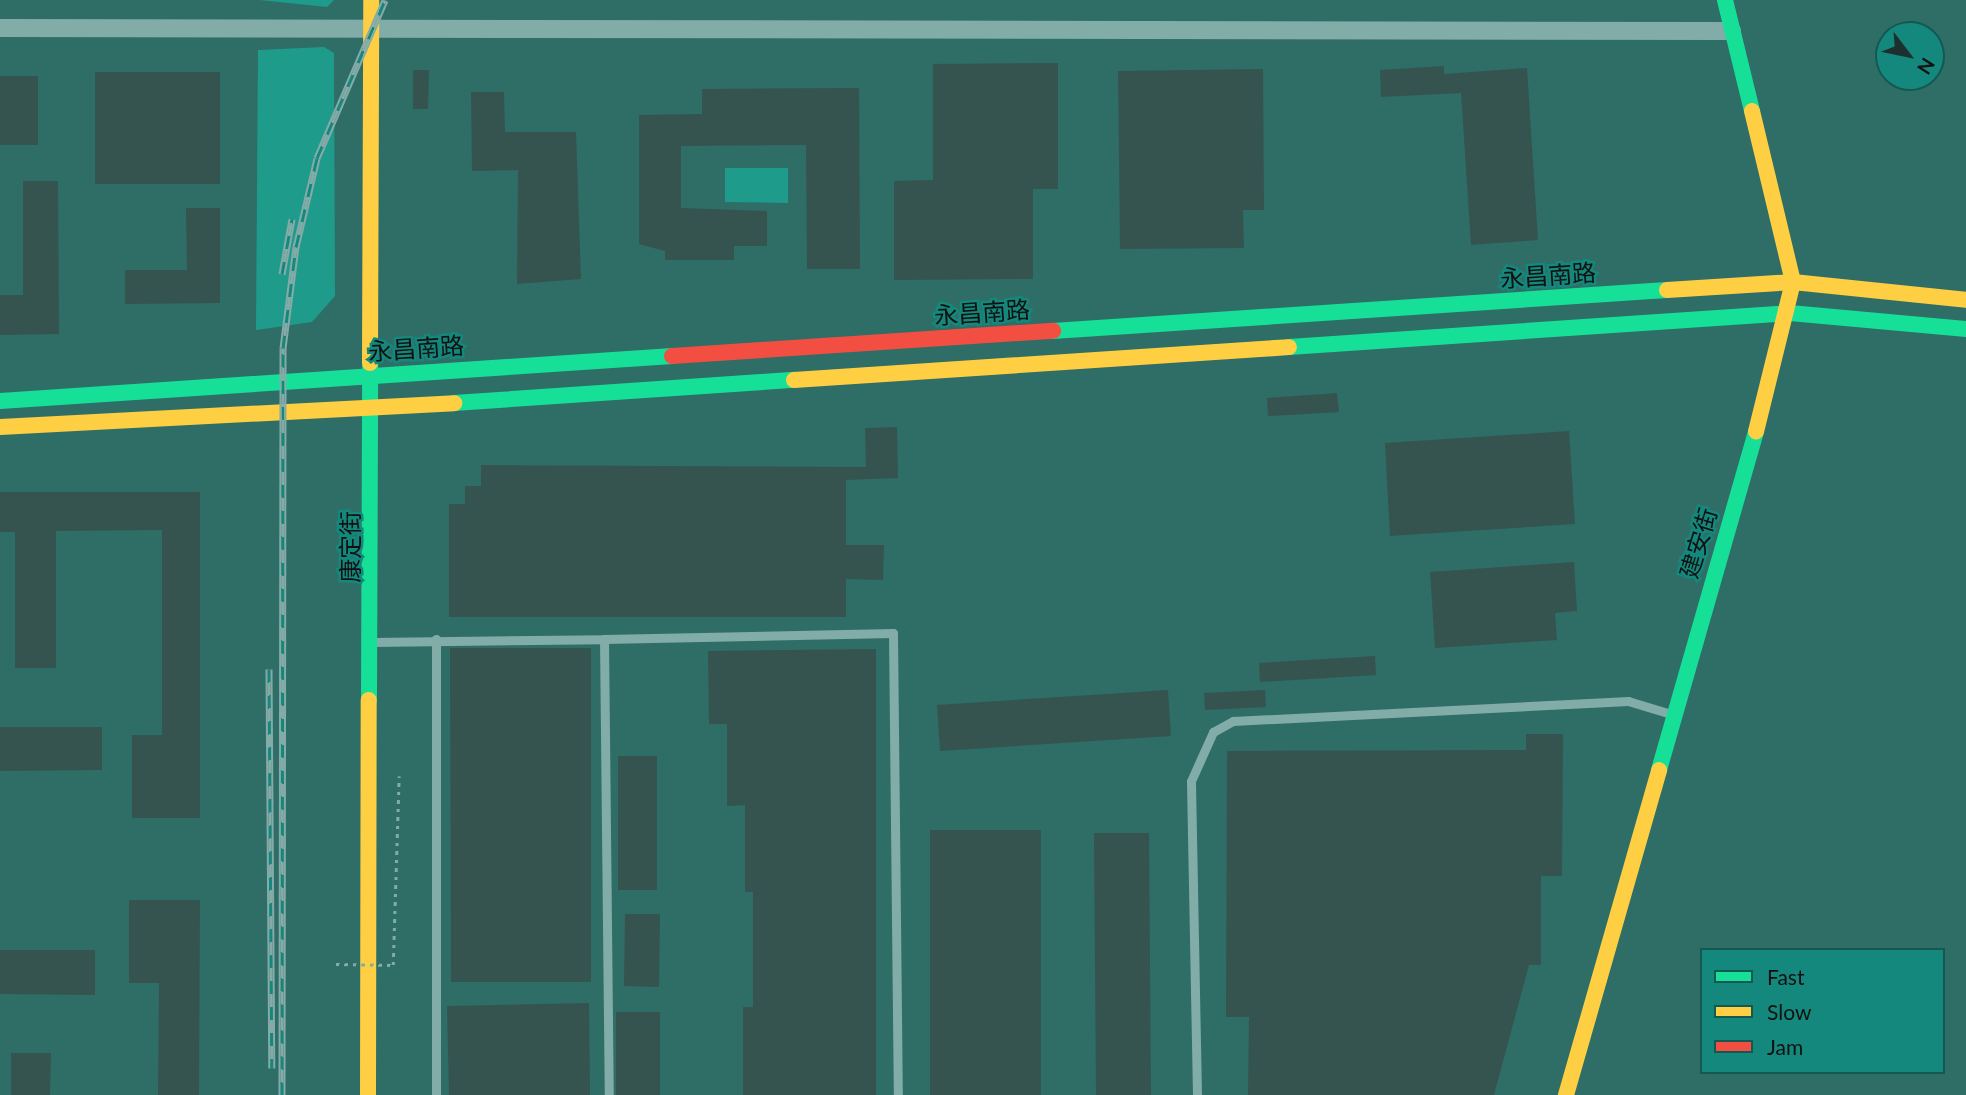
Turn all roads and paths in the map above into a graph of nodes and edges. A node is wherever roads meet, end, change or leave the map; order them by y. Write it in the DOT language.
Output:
graph roads {
  1 [pos="371,0"];
  2 [pos="1725,0"];
  3 [pos="0,28"];
  4 [pos="371,29"];
  5 [pos="1732,31"];
  6 [pos="1793,282"];
  7 [pos="1966,300"];
  8 [pos="1790,313"];
  9 [pos="1966,329"];
  10 [pos="371,374"];
  11 [pos="0,401"];
  12 [pos="373,409"];
  13 [pos="0,427"];
  14 [pos="436,639"];
  15 [pos="604,639"];
  16 [pos="372,642"];
  17 [pos="1671,714"];
  18 [pos="399,776"];
  19 [pos="336,964"];
  20 [pos="369,1095"];
  21 [pos="436,1095"];
  22 [pos="609,1095"];
  23 [pos="898,1095"];
  24 [pos="1197,1095"];
  25 [pos="1566,1095"];
  1 -- 4 [label="street, 康定街"];
  2 -- 5 [label="street, 建安街"];
  3 -- 4 [label="street"];
  4 -- 5 [label="street"];
  4 -- 10 [label="street, 康定街"];
  5 -- 6 [label="street, 建安街"];
  6 -- 7 [label="street, 永昌南路"];
  6 -- 8 [label="street, 建安街"];
  6 -- 10 [label="street, 永昌南路"];
  8 -- 9 [label="street"];
  8 -- 12 [label="street"];
  8 -- 17 [label="street, 建安街"];
  10 -- 11 [label="street, 永昌南路"];
  10 -- 12 [label="street, 康定街"];
  12 -- 13 [label="street"];
  12 -- 16 [label="street, 康定街"];
  14 -- 15 [label="lane"];
  14 -- 16 [label="lane"];
  14 -- 21 [label="lane"];
  15 -- 22 [label="lane"];
  15 -- 23 [label="lane"];
  16 -- 20 [label="street, 康定街"];
  17 -- 24 [label="lane"];
  17 -- 25 [label="street, 建安街"];
  18 -- 19 [label="path, bridge"];
}
